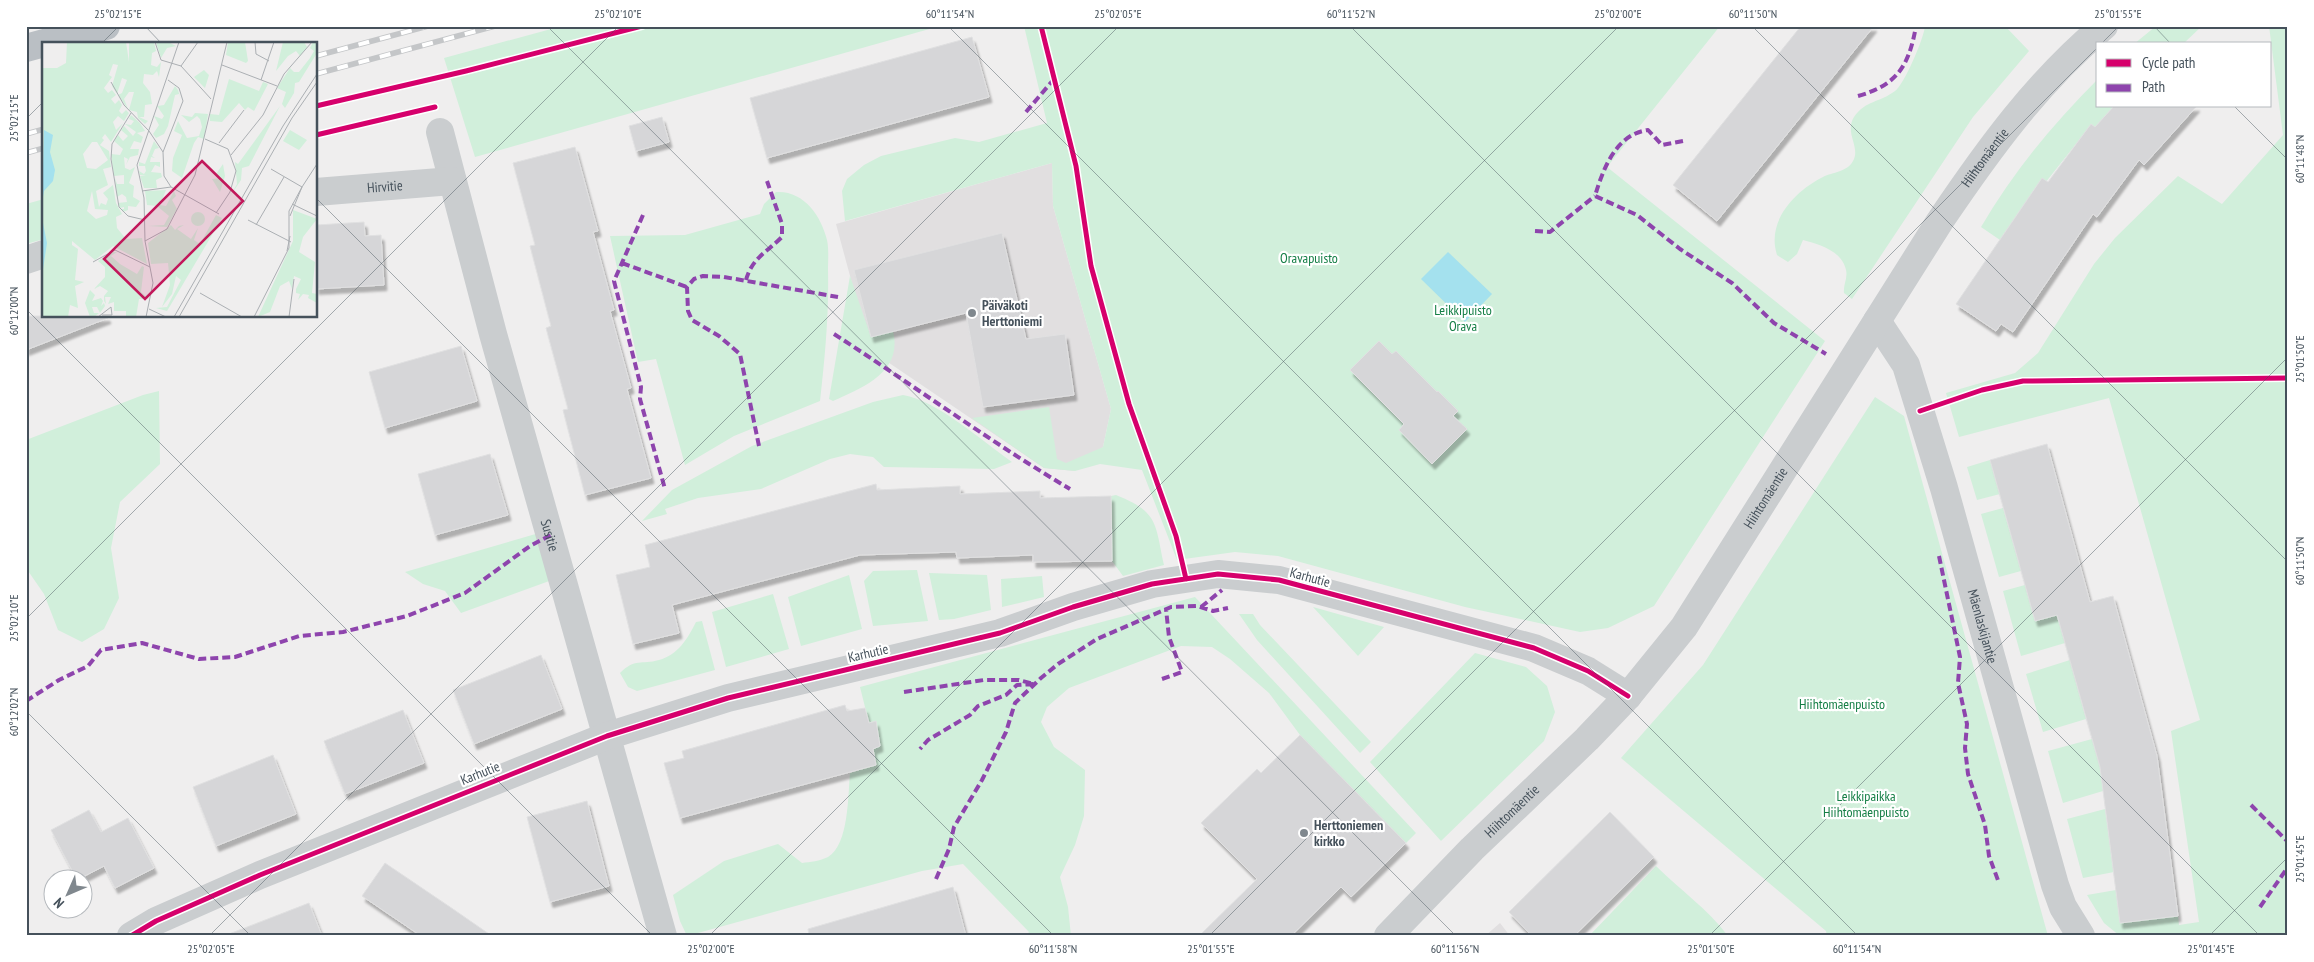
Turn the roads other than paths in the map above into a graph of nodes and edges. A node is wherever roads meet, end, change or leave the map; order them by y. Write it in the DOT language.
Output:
graph roads {
  1 [pos="106,26"];
  2 [pos="2104,26"];
  3 [pos="48,42"];
  4 [pos="42,44"];
  5 [pos="26,48"];
  6 [pos="440,132"];
  7 [pos="452,181"];
  8 [pos="318,192"];
  9 [pos="42,255"];
  10 [pos="26,260"];
  11 [pos="1878,321"];
  12 [pos="1628,696"];
  13 [pos="607,736"];
  14 [pos="131,936"];
  15 [pos="663,936"];
  16 [pos="1388,936"];
  17 [pos="2081,936"];
  1 -- 3 [label="highway"];
  2 -- 11 [label="street, Hiihtomäentie"];
  4 -- 5 [label="highway"];
  6 -- 7 [label="street, Susitie"];
  7 -- 8 [label="street, Hirvitie"];
  7 -- 13 [label="street, Susitie"];
  9 -- 10 [label="street"];
  11 -- 12 [label="street, Hiihtomäentie"];
  11 -- 17 [label="street, Mäenlaskijantie"];
  12 -- 13 [label="street, Karhutie"];
  12 -- 16 [label="street, Hiihtomäentie"];
  13 -- 14 [label="street, Karhutie"];
  13 -- 15 [label="street, Susitie"];
}
